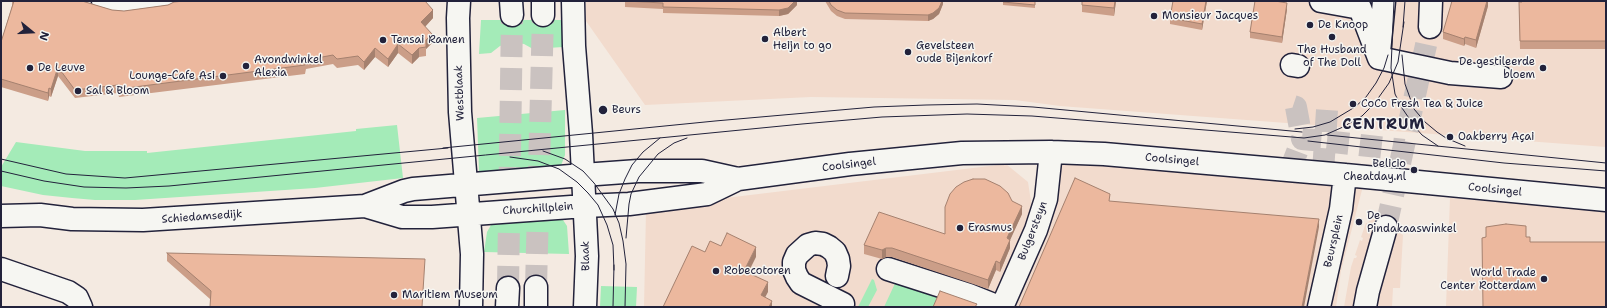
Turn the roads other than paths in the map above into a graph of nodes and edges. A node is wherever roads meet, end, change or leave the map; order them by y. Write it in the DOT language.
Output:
graph roads {
  1 [pos="103,1"];
  2 [pos="166,1"];
  3 [pos="459,1"];
  4 [pos="573,1"];
  5 [pos="1321,1"];
  6 [pos="1384,1"];
  7 [pos="1431,1"];
  8 [pos="1430,27"];
  9 [pos="1379,58"];
  10 [pos="1501,77"];
  11 [pos="1051,152"];
  12 [pos="583,175"];
  13 [pos="1345,175"];
  14 [pos="738,178"];
  15 [pos="466,184"];
  16 [pos="1606,200"];
  17 [pos="1,201"];
  18 [pos="365,206"];
  19 [pos="585,206"];
  20 [pos="470,214"];
  21 [pos="40,215"];
  22 [pos="1,216"];
  23 [pos="1386,228"];
  24 [pos="1,269"];
  25 [pos="888,269"];
  26 [pos="837,276"];
  27 [pos="81,307"];
  28 [pos="471,307"];
  29 [pos="585,307"];
  30 [pos="841,307"];
  31 [pos="999,307"];
  32 [pos="1002,307"];
  33 [pos="1319,307"];
  34 [pos="1365,307"];
  1 -- 2 [label="street"];
  3 -- 15 [label="street, Westblaak"];
  4 -- 12 [label="street"];
  5 -- 9 [label="street"];
  6 -- 9 [label="street"];
  7 -- 8 [label="street"];
  9 -- 10 [label="street"];
  11 -- 13 [label="street, Coolsingel"];
  11 -- 14 [label="street, Coolsingel"];
  11 -- 32 [label="street, Bulgersteyn"];
  12 -- 14 [label="street, Coolsingel"];
  12 -- 15 [label="street"];
  12 -- 19 [label="street, Churchillplein"];
  13 -- 16 [label="street, Coolsingel"];
  13 -- 33 [label="street, Beursplein"];
  14 -- 19 [label="street, Coolsingel"];
  15 -- 18 [label="street, Schiedamsedijk"];
  15 -- 20 [label="street"];
  17 -- 21 [label="street, Schiedamsedijk"];
  18 -- 20 [label="street, Schiedamsedijk"];
  18 -- 21 [label="street, Schiedamsedijk"];
  19 -- 20 [label="street, Churchillplein"];
  19 -- 29 [label="street, Blaak"];
  20 -- 28 [label="street"];
  21 -- 22 [label="street, Schiedamsedijk"];
  23 -- 34 [label="street"];
  24 -- 27 [label="street"];
  25 -- 31 [label="street"];
  26 -- 30 [label="street"];
}
